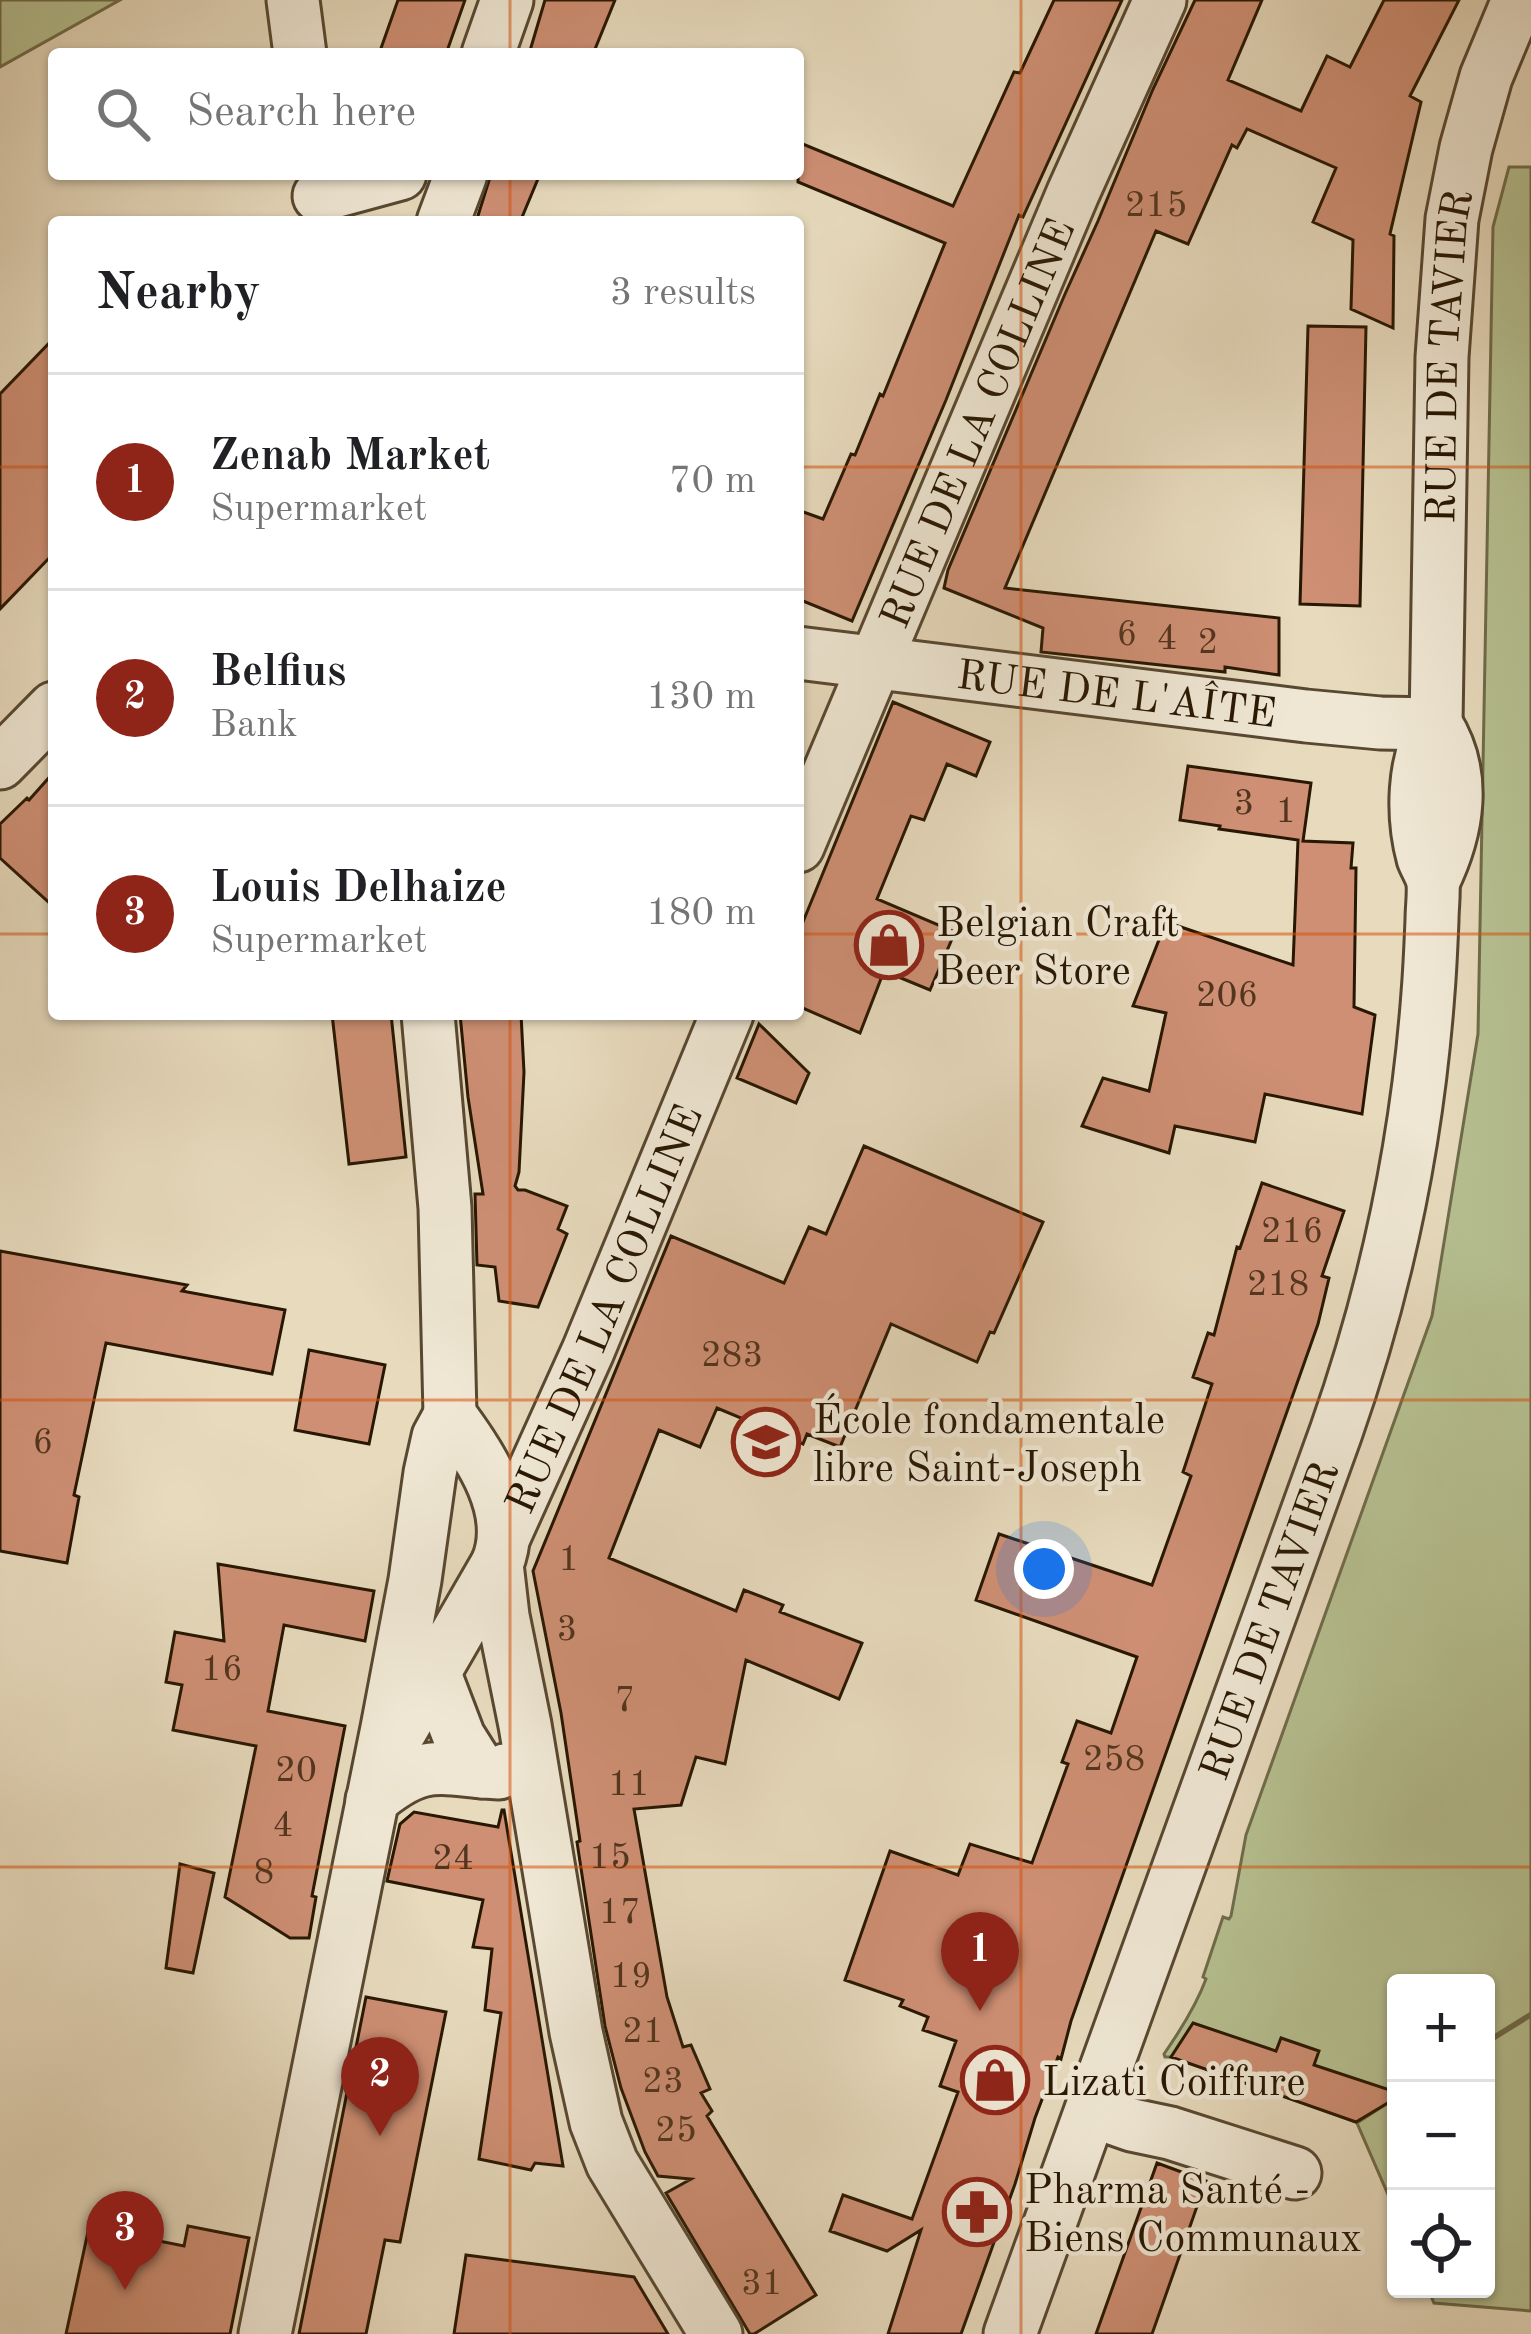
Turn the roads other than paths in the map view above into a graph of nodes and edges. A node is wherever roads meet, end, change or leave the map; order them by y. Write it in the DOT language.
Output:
graph roads {
  1 [pos="293,0"];
  2 [pos="507,0"];
  3 [pos="1160,0"];
  4 [pos="1518,0"];
  5 [pos="299,48"];
  6 [pos="490,48"];
  7 [pos="385,180"];
  8 [pos="459,180"];
  9 [pos="322,205"];
  10 [pos="445,216"];
  11 [pos="804,654"];
  12 [pos="873,662"];
  13 [pos="48,714"];
  14 [pos="1436,724"];
  15 [pos="0,764"];
  16 [pos="804,831"];
  17 [pos="429,1020"];
  18 [pos="725,1020"];
  19 [pos="450,1415"];
  20 [pos="500,1551"];
  21 [pos="411,1598"];
  22 [pos="489,1624"];
  23 [pos="434,1669"];
  24 [pos="529,1745"];
  25 [pos="481,1772"];
  26 [pos="375,1783"];
  27 [pos="1091,2111"];
  28 [pos="1295,2173"];
  29 [pos="265,2334"];
  30 [pos="716,2334"];
  31 [pos="1010,2334"];
  1 -- 5 [label="street"];
  2 -- 6 [label="street"];
  3 -- 12 [label="street, RUE DE LA COLLINE"];
  4 -- 14 [label="street, RUE DE TAVIER"];
  7 -- 9 [label="street"];
  8 -- 10 [label="street"];
  11 -- 12 [label="street, RUE DE L'AÎTE"];
  12 -- 14 [label="street, RUE DE L'AÎTE"];
  12 -- 16 [label="street, RUE DE LA COLLINE"];
  13 -- 15 [label="street"];
  14 -- 27 [label="street, RUE DE TAVIER"];
  17 -- 19 [label="street"];
  18 -- 20 [label="street, RUE DE LA COLLINE"];
  19 -- 20 [label="street"];
  19 -- 21 [label="street"];
  20 -- 22 [label="street"];
  21 -- 22 [label="street"];
  21 -- 23 [label="street"];
  21 -- 26 [label="street"];
  22 -- 23 [label="street"];
  22 -- 24 [label="street"];
  23 -- 25 [label="street"];
  23 -- 26 [label="street"];
  24 -- 25 [label="street"];
  24 -- 30 [label="street"];
  25 -- 26 [label="street"];
  26 -- 29 [label="street"];
  27 -- 28 [label="street"];
  27 -- 31 [label="street, RUE DE TAVIER"];
}
